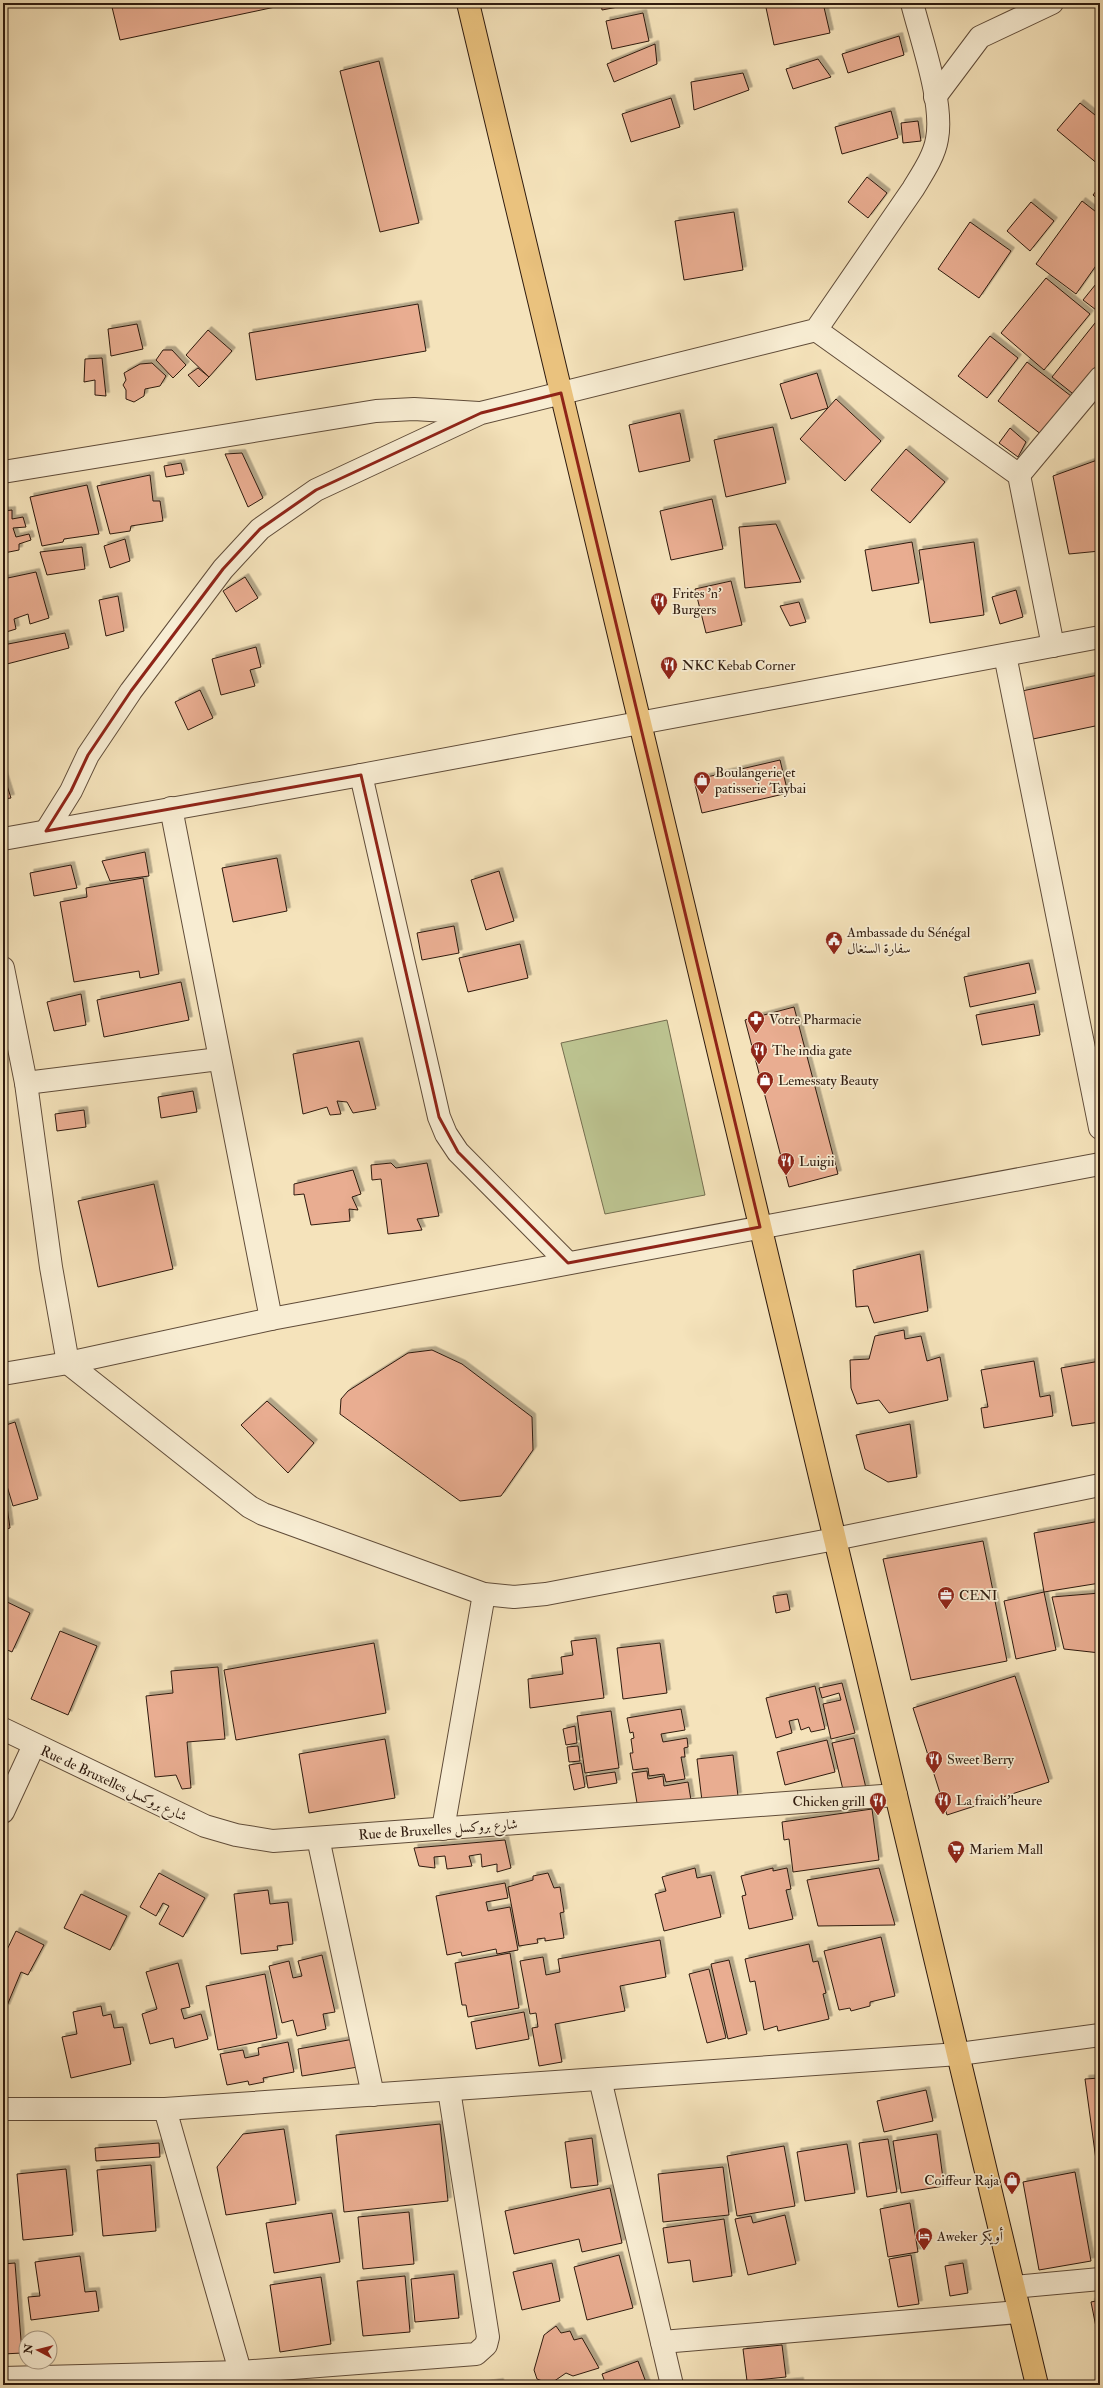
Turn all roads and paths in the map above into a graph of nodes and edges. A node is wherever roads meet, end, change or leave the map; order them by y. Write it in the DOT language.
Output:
graph roads {
  1 [pos="468,3"];
  2 [pos="912,3"];
  3 [pos="1052,3"];
  4 [pos="935,97"];
  5 [pos="816,330"];
  6 [pos="1100,378"];
  7 [pos="560,393"];
  8 [pos="481,413"];
  9 [pos="3,472"];
  10 [pos="1019,475"];
  11 [pos="1100,637"];
  12 [pos="1053,646"];
  13 [pos="1005,655"];
  14 [pos="639,722"];
  15 [pos="361,775"];
  16 [pos="171,808"];
  17 [pos="46,831"];
  18 [pos="3,839"];
  19 [pos="3,968"];
  20 [pos="219,1059"];
  21 [pos="26,1083"];
  22 [pos="1100,1128"];
  23 [pos="1100,1164"];
  24 [pos="760,1227"];
  25 [pos="568,1263"];
  26 [pos="271,1319"];
  27 [pos="68,1363"];
  28 [pos="3,1374"];
  29 [pos="1100,1485"];
  30 [pos="835,1539"];
  31 [pos="484,1594"];
  32 [pos="3,1729"];
  33 [pos="34,1746"];
  34 [pos="896,1795"];
  35 [pos="3,1812"];
  36 [pos="443,1829"];
  37 [pos="318,1838"];
  38 [pos="1100,2035"];
  39 [pos="959,2054"];
  40 [pos="600,2079"];
  41 [pos="448,2090"];
  42 [pos="373,2095"];
  43 [pos="3,2109"];
  44 [pos="165,2109"];
  45 [pos="1100,2279"];
  46 [pos="1014,2287"];
  47 [pos="1019,2312"];
  48 [pos="662,2342"];
  49 [pos="3,2378"];
  50 [pos="242,2379"];
  51 [pos="672,2385"];
  52 [pos="1037,2385"];
  1 -- 7 [label="main road"];
  2 -- 4 [label="street"];
  3 -- 4 [label="street"];
  4 -- 5 [label="street"];
  5 -- 7 [label="street"];
  5 -- 10 [label="street"];
  6 -- 10 [label="street"];
  7 -- 8 [label="street"];
  7 -- 14 [label="main road"];
  8 -- 9 [label="street"];
  8 -- 17 [label="street"];
  10 -- 12 [label="street"];
  11 -- 12 [label="street"];
  12 -- 13 [label="street"];
  13 -- 14 [label="street"];
  13 -- 22 [label="street"];
  14 -- 15 [label="street"];
  14 -- 24 [label="main road"];
  15 -- 16 [label="street"];
  15 -- 25 [label="street"];
  16 -- 17 [label="street"];
  16 -- 20 [label="street"];
  17 -- 18 [label="street"];
  19 -- 21 [label="street"];
  20 -- 21 [label="street"];
  20 -- 26 [label="street"];
  21 -- 27 [label="street"];
  23 -- 24 [label="street"];
  24 -- 25 [label="street"];
  24 -- 30 [label="main road"];
  25 -- 26 [label="street"];
  26 -- 27 [label="street"];
  27 -- 28 [label="street"];
  27 -- 31 [label="street"];
  29 -- 30 [label="street"];
  30 -- 31 [label="street"];
  30 -- 34 [label="main road"];
  31 -- 36 [label="street"];
  32 -- 33 [label="street, Rue de Bruxelles شارع بروكسل"];
  33 -- 35 [label="street"];
  33 -- 37 [label="street, Rue de Bruxelles شارع بروكسل"];
  34 -- 36 [label="street, Rue de Bruxelles شارع بروكسل"];
  34 -- 39 [label="main road"];
  36 -- 37 [label="street, Rue de Bruxelles شارع بروكسل"];
  37 -- 42 [label="street"];
  38 -- 39 [label="street"];
  39 -- 40 [label="street"];
  39 -- 46 [label="main road"];
  40 -- 41 [label="street"];
  40 -- 48 [label="street"];
  41 -- 42 [label="street"];
  41 -- 50 [label="street"];
  42 -- 44 [label="street"];
  43 -- 44 [label="street"];
  44 -- 50 [label="street"];
  45 -- 46 [label="street"];
  46 -- 47 [label="main road"];
  47 -- 48 [label="street"];
  47 -- 52 [label="main road"];
  48 -- 51 [label="street"];
  49 -- 50 [label="street"];
}
